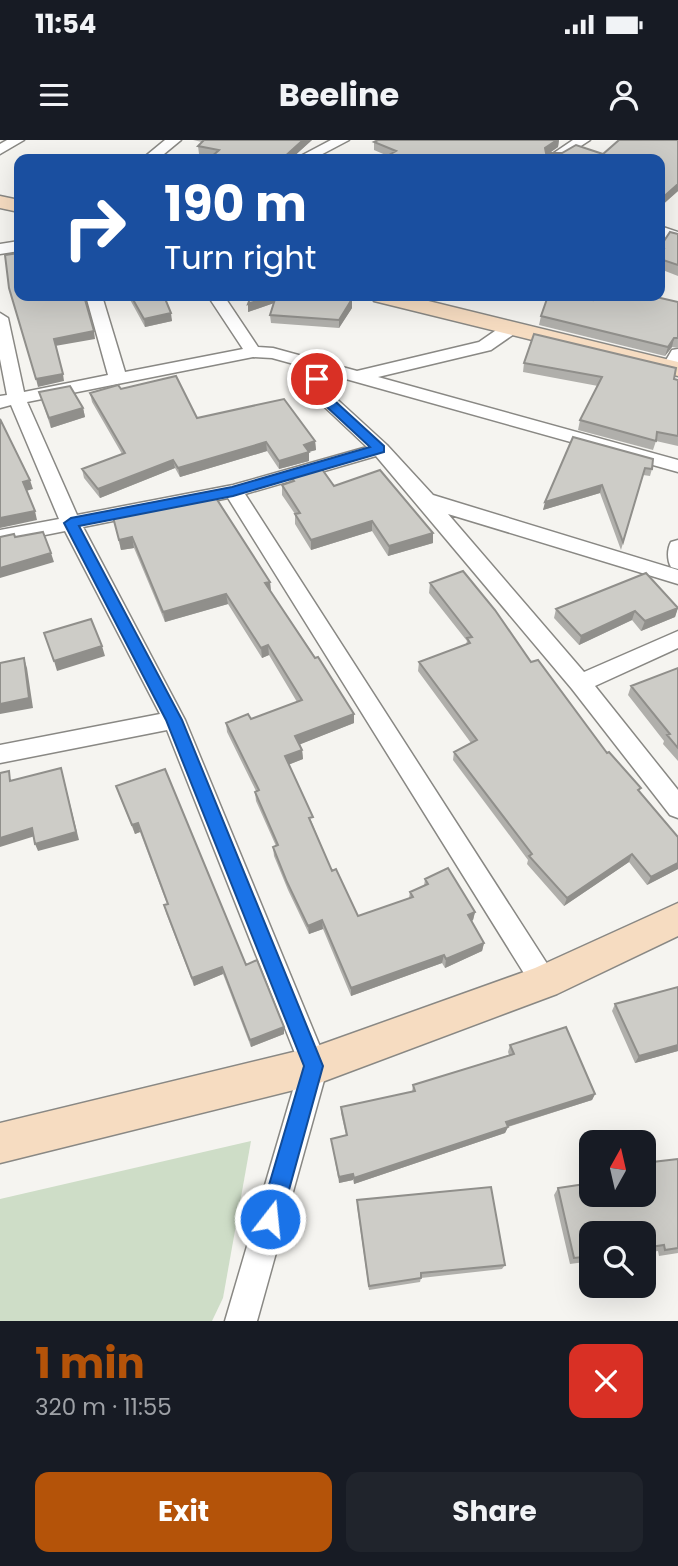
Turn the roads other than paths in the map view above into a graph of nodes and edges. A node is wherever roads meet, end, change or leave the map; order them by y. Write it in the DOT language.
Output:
graph roads {
  1 [pos="17,140"];
  2 [pos="174,140"];
  3 [pos="342,140"];
  4 [pos="583,140"];
  5 [pos="0,150"];
  6 [pos="156,154"];
  7 [pos="313,154"];
  8 [pos="560,154"];
  9 [pos="95,301"];
  10 [pos="219,301"];
  11 [pos="424,301"];
  12 [pos="0,318"];
  13 [pos="511,328"];
  14 [pos="253,352"];
  15 [pos="676,363"];
  16 [pos="322,367"];
  17 [pos="356,377"];
  18 [pos="118,379"];
  19 [pos="8,401"];
  20 [pos="380,449"];
  21 [pos="678,466"];
  22 [pos="233,491"];
  23 [pos="426,500"];
  24 [pos="71,523"];
  25 [pos="0,537"];
  26 [pos="678,547"];
  27 [pos="678,562"];
  28 [pos="678,577"];
  29 [pos="678,639"];
  30 [pos="580,683"];
  31 [pos="174,720"];
  32 [pos="0,754"];
  33 [pos="678,808"];
  34 [pos="678,919"];
  35 [pos="544,982"];
  36 [pos="314,1066"];
  37 [pos="0,1143"];
  38 [pos="241,1321"];
  1 -- 5 [label="street"];
  2 -- 6 [label="street"];
  3 -- 7 [label="street"];
  4 -- 8 [label="street"];
  9 -- 18 [label="street"];
  10 -- 14 [label="street"];
  11 -- 13 [label="street"];
  12 -- 19 [label="street"];
  13 -- 15 [label="street"];
  13 -- 17 [label="street"];
  14 -- 16 [label="street"];
  14 -- 18 [label="street"];
  16 -- 17 [label="street"];
  16 -- 20 [label="street"];
  17 -- 21 [label="street"];
  18 -- 19 [label="street"];
  19 -- 24 [label="street"];
  20 -- 22 [label="street"];
  20 -- 23 [label="street"];
  22 -- 24 [label="street"];
  22 -- 35 [label="street"];
  23 -- 28 [label="street"];
  23 -- 30 [label="street"];
  24 -- 25 [label="street"];
  24 -- 31 [label="street"];
  26 -- 27 [label="street"];
  29 -- 30 [label="street"];
  30 -- 33 [label="street"];
  31 -- 32 [label="street"];
  31 -- 36 [label="street"];
  34 -- 35 [label="street"];
  35 -- 36 [label="street"];
  36 -- 37 [label="street"];
  36 -- 38 [label="street"];
}
